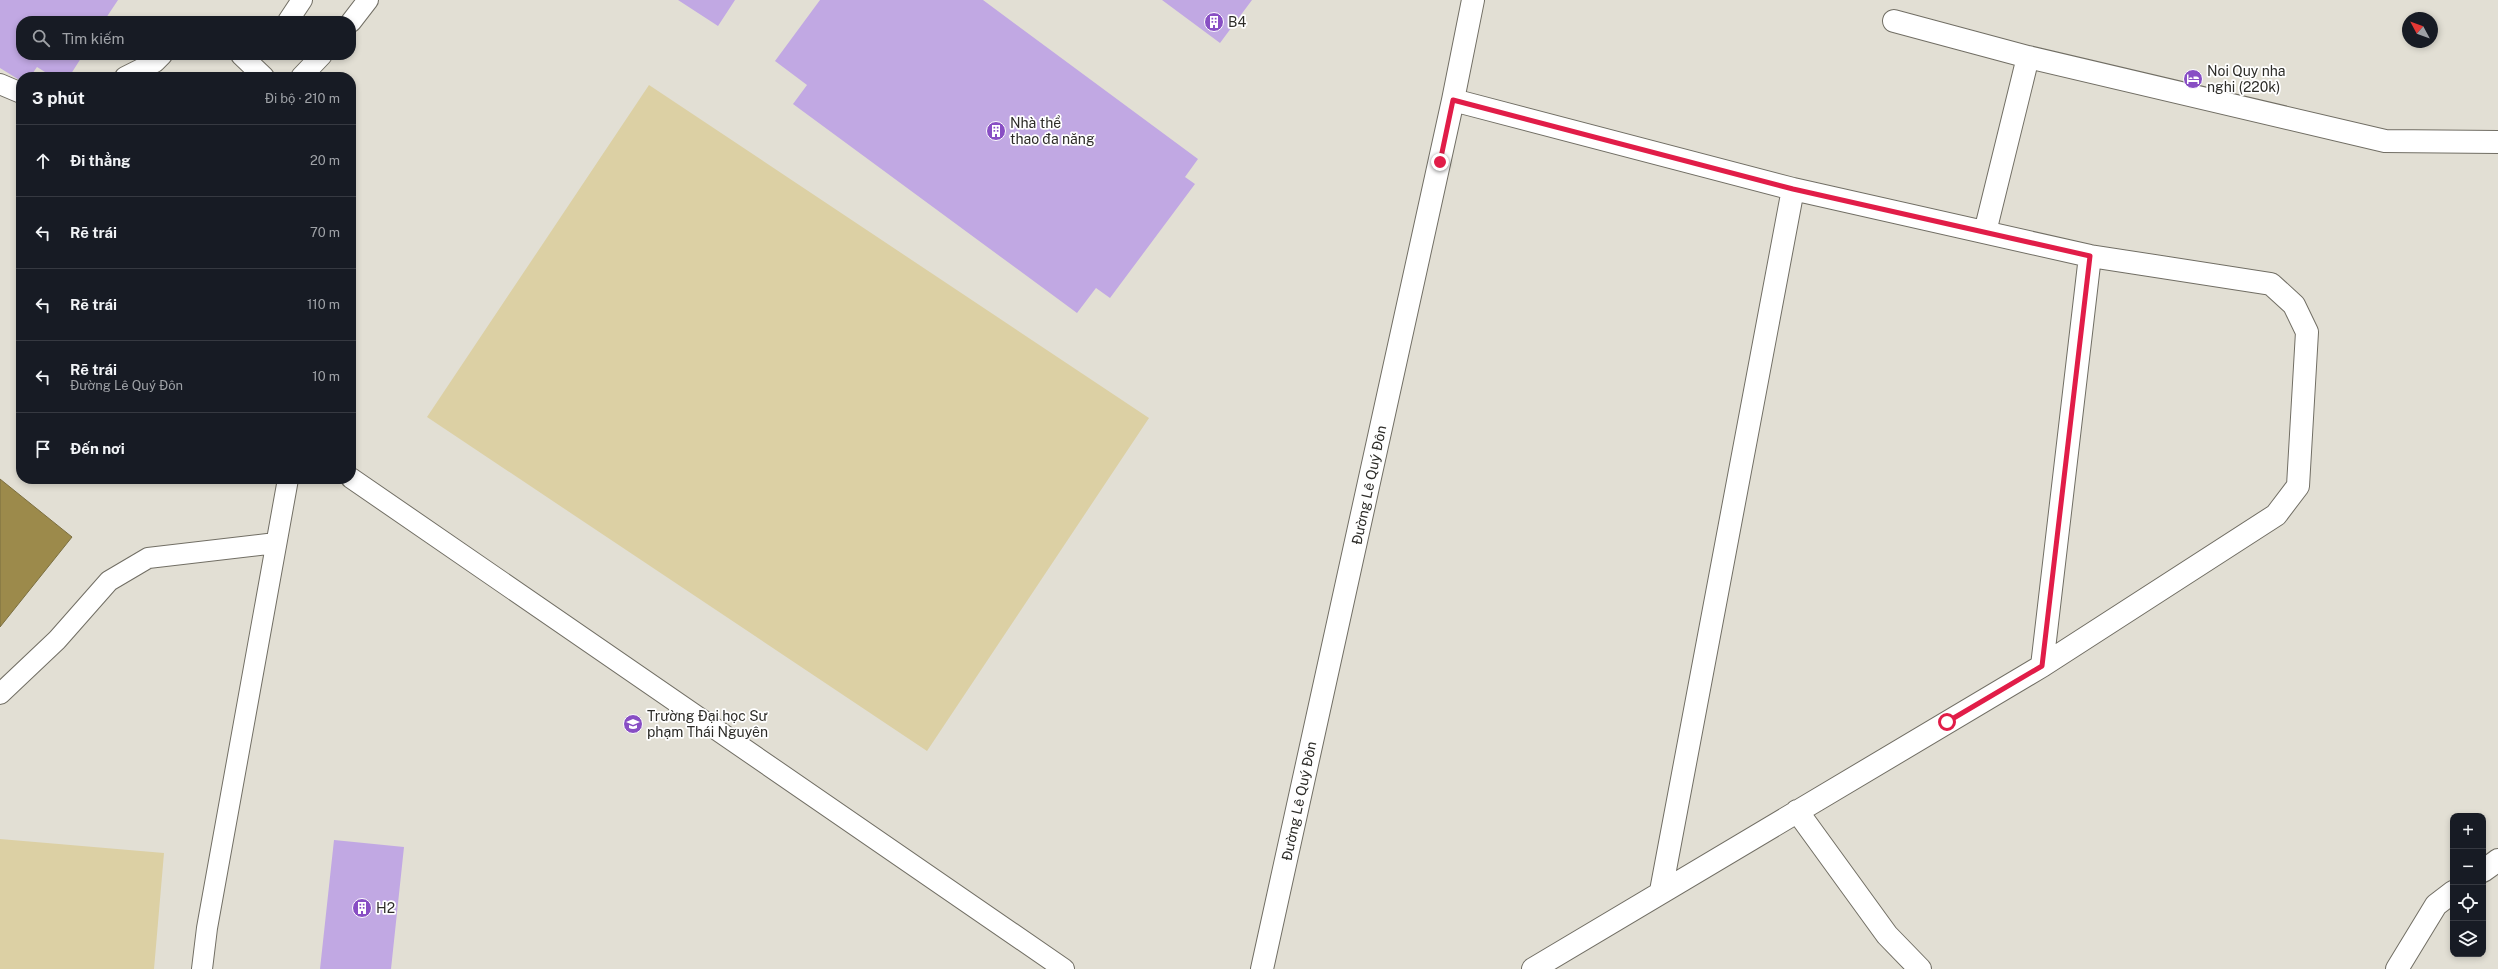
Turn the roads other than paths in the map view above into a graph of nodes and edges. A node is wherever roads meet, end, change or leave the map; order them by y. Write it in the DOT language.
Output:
graph roads {
  1 [pos="302,0"];
  2 [pos="368,0"];
  3 [pos="1473,0"];
  4 [pos="291,16"];
  5 [pos="356,16"];
  6 [pos="1894,21"];
  7 [pos="2028,57"];
  8 [pos="157,60"];
  9 [pos="247,60"];
  10 [pos="317,60"];
  11 [pos="259,70"];
  12 [pos="135,72"];
  13 [pos="306,72"];
  14 [pos="0,84"];
  15 [pos="16,91"];
  16 [pos="1453,100"];
  17 [pos="2498,142"];
  18 [pos="1793,189"];
  19 [pos="1985,232"];
  20 [pos="2090,256"];
  21 [pos="356,481"];
  22 [pos="287,484"];
  23 [pos="276,543"];
  24 [pos="2042,666"];
  25 [pos="0,694"];
  26 [pos="1797,811"];
  27 [pos="2498,860"];
  28 [pos="2486,869"];
  29 [pos="1661,891"];
  30 [pos="2450,894"];
  31 [pos="1540,967"];
  32 [pos="202,969"];
  33 [pos="1064,969"];
  34 [pos="1262,969"];
  35 [pos="1920,969"];
  36 [pos="2397,969"];
  1 -- 4 [label="lane"];
  2 -- 5 [label="lane"];
  3 -- 16 [label="street, Đường Lê Quý Đôn"];
  6 -- 7 [label="street"];
  7 -- 17 [label="street"];
  7 -- 19 [label="street"];
  8 -- 12 [label="lane"];
  9 -- 11 [label="lane"];
  10 -- 13 [label="lane"];
  14 -- 15 [label="lane"];
  16 -- 18 [label="street"];
  16 -- 34 [label="street, Đường Lê Quý Đôn"];
  18 -- 19 [label="street"];
  18 -- 29 [label="street"];
  19 -- 20 [label="street"];
  20 -- 24 [label="street"];
  20 -- 24 [label="street"];
  21 -- 33 [label="lane"];
  22 -- 23 [label="lane"];
  23 -- 25 [label="lane"];
  23 -- 32 [label="lane"];
  24 -- 26 [label="street"];
  26 -- 29 [label="street"];
  26 -- 35 [label="street"];
  27 -- 28 [label="street"];
  29 -- 31 [label="street"];
  30 -- 36 [label="street"];
}
